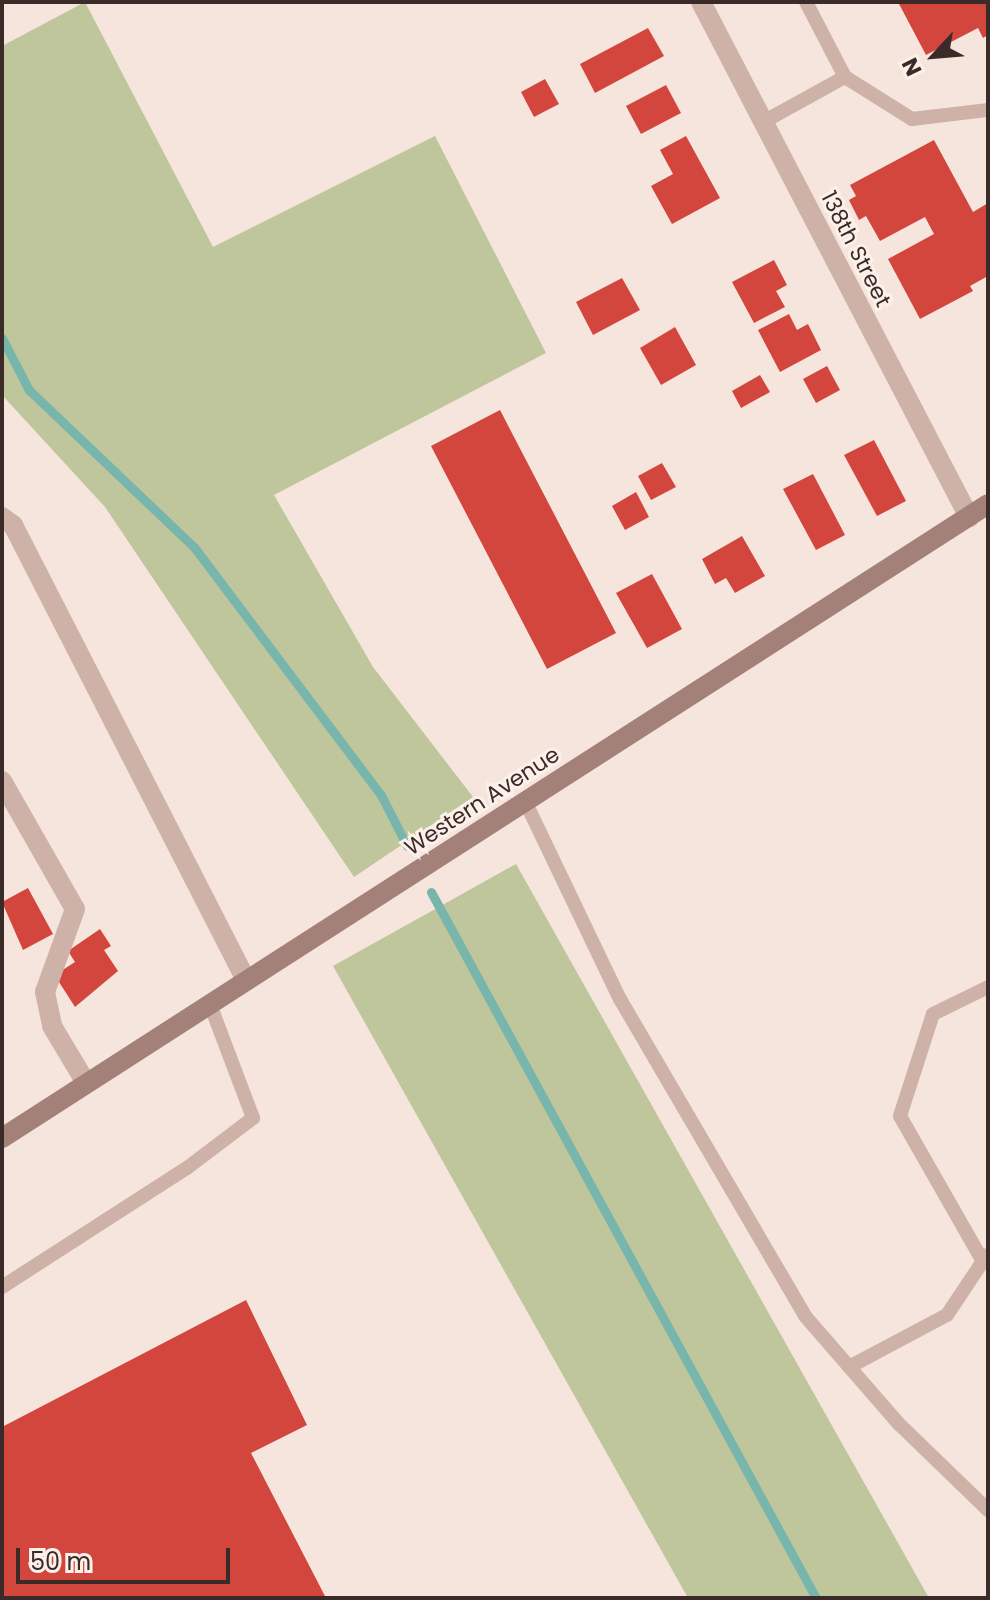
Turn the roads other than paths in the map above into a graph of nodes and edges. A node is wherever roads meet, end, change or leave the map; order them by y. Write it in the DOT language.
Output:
graph roads {
  1 [pos="701,2"];
  2 [pos="806,2"];
  3 [pos="845,77"];
  4 [pos="988,110"];
  5 [pos="763,122"];
  6 [pos="988,504"];
  7 [pos="2,517"];
  8 [pos="969,517"];
  9 [pos="2,781"];
  10 [pos="525,801"];
  11 [pos="246,980"];
  12 [pos="988,987"];
  13 [pos="210,1004"];
  14 [pos="86,1083"];
  15 [pos="2,1138"];
  16 [pos="985,1256"];
  17 [pos="2,1287"];
  18 [pos="849,1367"];
  19 [pos="988,1510"];
  1 -- 5 [label="street, 138th Street"];
  2 -- 3 [label="lane"];
  3 -- 4 [label="lane"];
  3 -- 5 [label="lane"];
  5 -- 8 [label="street, 138th Street"];
  6 -- 8 [label="main road, Western Avenue"];
  7 -- 11 [label="street"];
  8 -- 10 [label="main road, Western Avenue"];
  9 -- 14 [label="street"];
  10 -- 11 [label="main road, Western Avenue"];
  10 -- 18 [label="lane"];
  11 -- 13 [label="main road, Western Avenue"];
  12 -- 16 [label="lane"];
  13 -- 14 [label="main road, Western Avenue"];
  13 -- 17 [label="lane"];
  14 -- 15 [label="main road, Western Avenue"];
  16 -- 18 [label="lane"];
  18 -- 19 [label="lane"];
}
